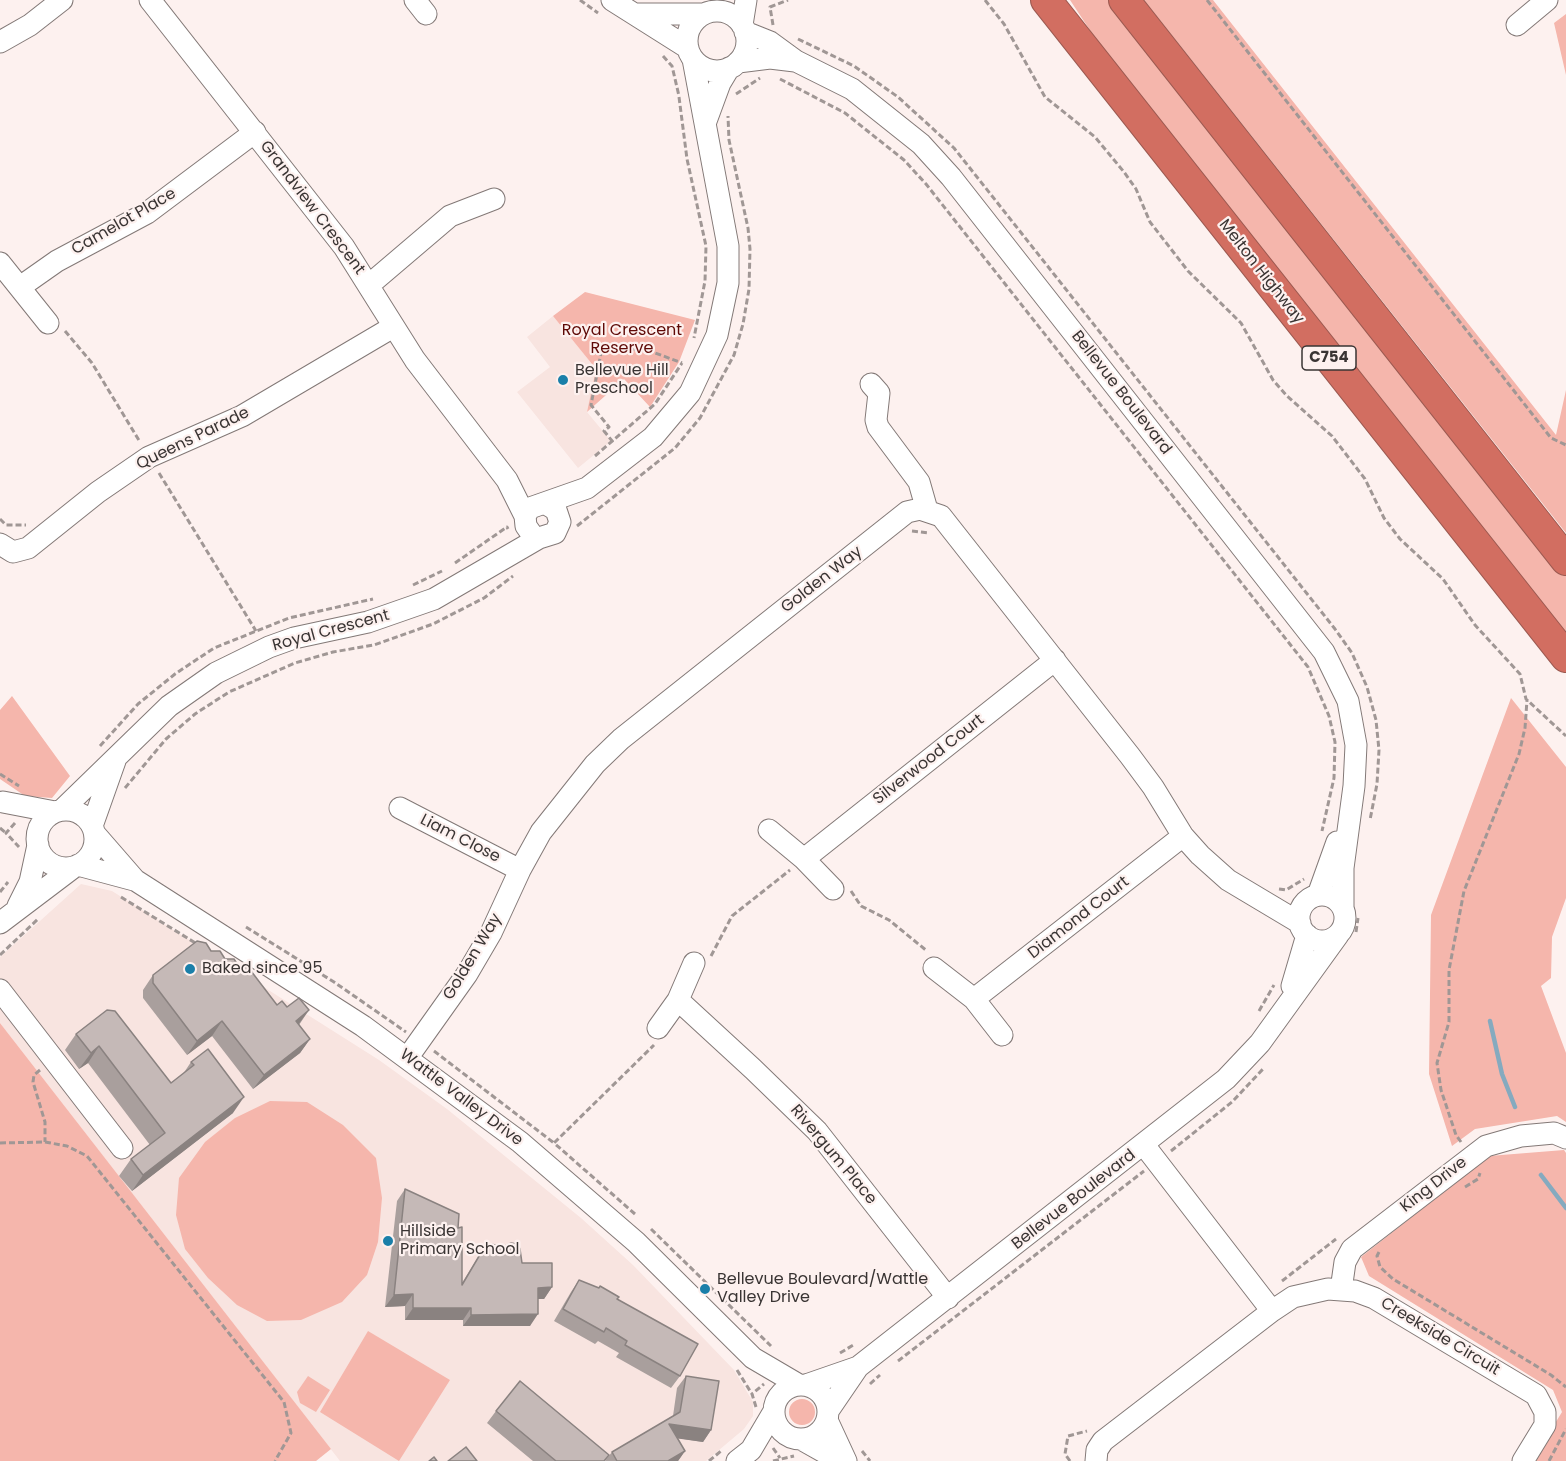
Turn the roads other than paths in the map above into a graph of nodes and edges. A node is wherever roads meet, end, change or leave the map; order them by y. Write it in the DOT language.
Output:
graph roads {
  1 [pos="62,0"];
  2 [pos="150,0"];
  3 [pos="612,0"];
  4 [pos="746,0"];
  5 [pos="1030,0"];
  6 [pos="1046,0"];
  7 [pos="1124,0"];
  8 [pos="1547,0"];
  9 [pos="710,9"];
  10 [pos="636,14"];
  11 [pos="1516,25"];
  12 [pos="743,28"];
  13 [pos="0,42"];
  14 [pos="690,54"];
  15 [pos="796,61"];
  16 [pos="734,65"];
  17 [pos="1102,71"];
  18 [pos="706,121"];
  19 [pos="255,132"];
  20 [pos="494,199"];
  21 [pos="0,263"];
  22 [pos="369,285"];
  23 [pos="20,287"];
  24 [pos="48,323"];
  25 [pos="393,327"];
  26 [pos="871,384"];
  27 [pos="587,488"];
  28 [pos="927,510"];
  29 [pos="525,514"];
  30 [pos="560,522"];
  31 [pos="539,538"];
  32 [pos="0,544"];
  33 [pos="499,559"];
  34 [pos="1566,560"];
  35 [pos="1561,651"];
  36 [pos="1055,660"];
  37 [pos="115,761"];
  38 [pos="1354,786"];
  39 [pos="1,802"];
  40 [pos="400,808"];
  41 [pos="58,811"];
  42 [pos="94,830"];
  43 [pos="769,830"];
  44 [pos="1183,836"];
  45 [pos="38,841"];
  46 [pos="804,859"];
  47 [pos="76,866"];
  48 [pos="520,870"];
  49 [pos="135,880"];
  50 [pos="829,885"];
  51 [pos="1256,896"];
  52 [pos="1312,898"];
  53 [pos="16,909"];
  54 [pos="1351,909"];
  55 [pos="0,924"];
  56 [pos="1303,929"];
  57 [pos="1346,936"];
  58 [pos="933,960"];
  59 [pos="702,962"];
  60 [pos="0,990"];
  61 [pos="974,999"];
  62 [pos="678,1000"];
  63 [pos="1268,1016"];
  64 [pos="659,1034"];
  65 [pos="1002,1035"];
  66 [pos="408,1057"];
  67 [pos="1566,1138"];
  68 [pos="122,1148"];
  69 [pos="1162,1154"];
  70 [pos="1341,1290"];
  71 [pos="948,1298"];
  72 [pos="1272,1311"];
  73 [pos="744,1363"];
  74 [pos="858,1367"];
  75 [pos="802,1385"];
  76 [pos="775,1407"];
  77 [pos="827,1415"];
  78 [pos="800,1445"];
  79 [pos="744,1456"];
  80 [pos="840,1461"];
  81 [pos="846,1461"];
  82 [pos="1096,1461"];
  83 [pos="1523,1461"];
  1 -- 13 [label="street"];
  2 -- 19 [label="street, Grandview Crescent"];
  3 -- 10 [label="street"];
  4 -- 12 [label="street"];
  5 -- 17 [label="highway"];
  6 -- 17 [label="highway, Melton Highway / C754"];
  7 -- 34 [label="highway"];
  8 -- 11 [label="street"];
  9 -- 10 [label="street"];
  9 -- 12 [label="street"];
  9 -- 14 [label="street"];
  10 -- 14 [label="street"];
  12 -- 15 [label="street, Bellevue Boulevard"];
  12 -- 16 [label="street"];
  14 -- 16 [label="street"];
  14 -- 18 [label="street"];
  15 -- 16 [label="street, Bellevue Boulevard"];
  15 -- 38 [label="street, Bellevue Boulevard"];
  16 -- 18 [label="street"];
  17 -- 35 [label="highway, Melton Highway / C754"];
  18 -- 27 [label="street"];
  19 -- 22 [label="street, Grandview Crescent"];
  19 -- 23 [label="street, Camelot Place"];
  20 -- 22 [label="street"];
  21 -- 23 [label="street"];
  22 -- 25 [label="street, Grandview Crescent"];
  23 -- 24 [label="street"];
  25 -- 29 [label="street, Grandview Crescent"];
  25 -- 32 [label="street, Queens Parade"];
  26 -- 28 [label="street"];
  27 -- 29 [label="street"];
  27 -- 30 [label="street"];
  28 -- 36 [label="street"];
  28 -- 48 [label="street, Golden Way"];
  29 -- 30 [label="street"];
  29 -- 31 [label="street"];
  29 -- 33 [label="street, Royal Crescent"];
  30 -- 31 [label="street, Royal Crescent"];
  31 -- 33 [label="street, Royal Crescent"];
  33 -- 37 [label="street, Royal Crescent"];
  36 -- 44 [label="street"];
  36 -- 46 [label="street, Silverwood Court"];
  37 -- 41 [label="street, Royal Crescent"];
  37 -- 42 [label="street, Royal Crescent"];
  38 -- 52 [label="street, Bellevue Boulevard"];
  38 -- 54 [label="street, Bellevue Boulevard"];
  39 -- 41 [label="street"];
  39 -- 45 [label="street"];
  40 -- 48 [label="street, Liam Close"];
  41 -- 42 [label="street"];
  41 -- 45 [label="street"];
  42 -- 47 [label="street"];
  42 -- 49 [label="street, Wattle Valley Drive"];
  43 -- 46 [label="street"];
  44 -- 51 [label="street"];
  44 -- 61 [label="street, Diamond Court"];
  45 -- 47 [label="street"];
  45 -- 53 [label="street"];
  46 -- 50 [label="street"];
  47 -- 49 [label="street, Wattle Valley Drive"];
  47 -- 53 [label="street"];
  48 -- 66 [label="street, Golden Way"];
  49 -- 66 [label="street, Wattle Valley Drive"];
  51 -- 52 [label="street"];
  51 -- 56 [label="street"];
  52 -- 54 [label="street"];
  52 -- 56 [label="street"];
  53 -- 55 [label="street"];
  54 -- 57 [label="street"];
  56 -- 57 [label="street"];
  56 -- 63 [label="street, Bellevue Boulevard"];
  57 -- 63 [label="street, Bellevue Boulevard"];
  58 -- 61 [label="street"];
  59 -- 62 [label="street"];
  60 -- 68 [label="street"];
  61 -- 65 [label="street"];
  62 -- 64 [label="street"];
  62 -- 71 [label="street, Rivergum Place"];
  63 -- 69 [label="street, Bellevue Boulevard"];
  66 -- 73 [label="street, Wattle Valley Drive"];
  67 -- 70 [label="street, King Drive"];
  69 -- 71 [label="street, Bellevue Boulevard"];
  69 -- 72 [label="street"];
  70 -- 72 [label="street, Creekside Circuit"];
  70 -- 83 [label="street, Creekside Circuit"];
  71 -- 74 [label="street, Bellevue Boulevard"];
  72 -- 82 [label="street, Creekside Circuit"];
  73 -- 75 [label="street, Wattle Valley Drive"];
  73 -- 76 [label="street, Wattle Valley Drive"];
  74 -- 75 [label="street, Bellevue Boulevard"];
  74 -- 77 [label="street, Bellevue Boulevard"];
  75 -- 76 [label="street"];
  75 -- 77 [label="street"];
  76 -- 78 [label="street"];
  76 -- 79 [label="street"];
  77 -- 78 [label="street"];
  77 -- 81 [label="street"];
  78 -- 79 [label="street"];
  78 -- 80 [label="street"];
}
